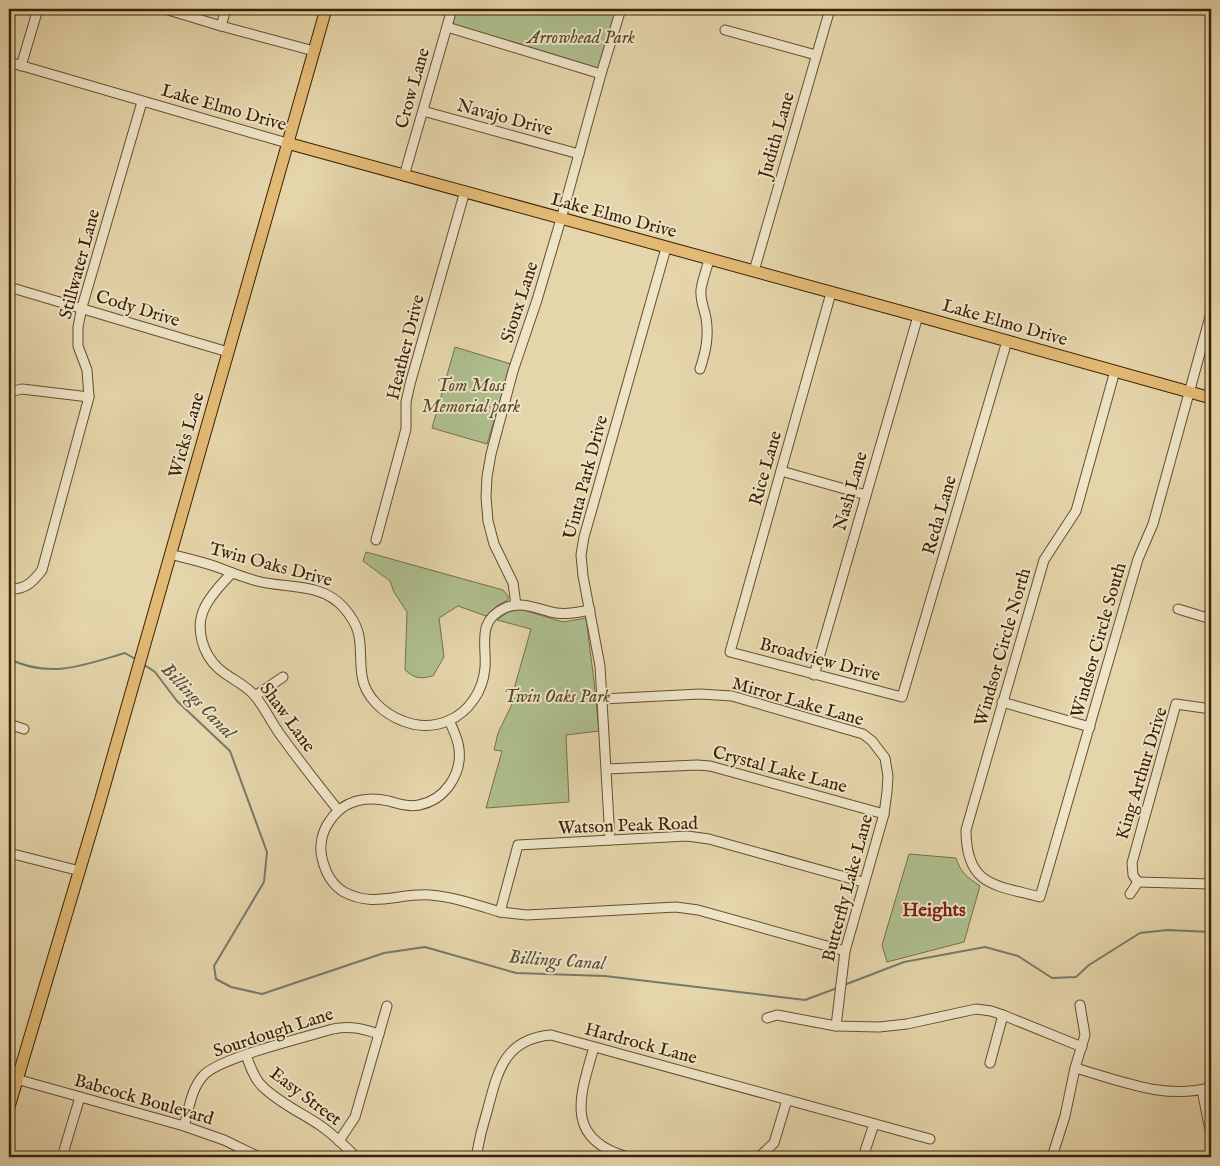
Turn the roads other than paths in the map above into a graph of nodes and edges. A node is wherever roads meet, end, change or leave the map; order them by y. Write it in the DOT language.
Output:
graph roads {
  1 [pos="38,9"];
  2 [pos="165,9"];
  3 [pos="226,9"];
  4 [pos="326,9"];
  5 [pos="452,9"];
  6 [pos="621,9"];
  7 [pos="830,9"];
  8 [pos="221,26"];
  9 [pos="447,27"];
  10 [pos="725,30"];
  11 [pos="314,51"];
  12 [pos="816,55"];
  13 [pos="9,62"];
  14 [pos="20,66"];
  15 [pos="601,74"];
  16 [pos="142,102"];
  17 [pos="423,112"];
  18 [pos="287,143"];
  19 [pos="578,154"];
  20 [pos="404,176"];
  21 [pos="465,191"];
  22 [pos="562,219"];
  23 [pos="666,248"];
  24 [pos="709,259"];
  25 [pos="754,271"];
  26 [pos="9,287"];
  27 [pos="831,293"];
  28 [pos="82,308"];
  29 [pos="1211,313"];
  30 [pos="918,316"];
  31 [pos="1007,341"];
  32 [pos="228,352"];
  33 [pos="700,369"];
  34 [pos="1115,371"];
  35 [pos="9,392"];
  36 [pos="1190,392"];
  37 [pos="88,397"];
  38 [pos="1211,398"];
  39 [pos="781,471"];
  40 [pos="866,495"];
  41 [pos="376,540"];
  42 [pos="170,554"];
  43 [pos="232,573"];
  44 [pos="9,589"];
  45 [pos="516,605"];
  46 [pos="1178,609"];
  47 [pos="590,610"];
  48 [pos="1211,619"];
  49 [pos="730,652"];
  50 [pos="814,675"];
  51 [pos="283,677"];
  52 [pos="255,696"];
  53 [pos="902,698"];
  54 [pos="602,699"];
  55 [pos="1002,702"];
  56 [pos="1211,709"];
  57 [pos="449,720"];
  58 [pos="9,724"];
  59 [pos="1090,727"];
  60 [pos="24,729"];
  61 [pos="885,758"];
  62 [pos="606,769"];
  63 [pos="338,810"];
  64 [pos="884,814"];
  65 [pos="610,840"];
  66 [pos="9,853"];
  67 [pos="80,871"];
  68 [pos="863,882"];
  69 [pos="1138,882"];
  70 [pos="1211,884"];
  71 [pos="1130,894"];
  72 [pos="1040,897"];
  73 [pos="500,912"];
  74 [pos="845,951"];
  75 [pos="1080,1005"];
  76 [pos="387,1006"];
  77 [pos="1004,1016"];
  78 [pos="767,1018"];
  79 [pos="836,1026"];
  80 [pos="379,1034"];
  81 [pos="594,1047"];
  82 [pos="1082,1047"];
  83 [pos="246,1055"];
  84 [pos="990,1063"];
  85 [pos="1075,1068"];
  86 [pos="13,1078"];
  87 [pos="1207,1089"];
  88 [pos="80,1098"];
  89 [pos="787,1100"];
  90 [pos="9,1108"];
  91 [pos="874,1124"];
  92 [pos="184,1126"];
  93 [pos="1210,1130"];
  94 [pos="930,1139"];
  95 [pos="340,1141"];
  96 [pos="62,1157"];
  97 [pos="259,1157"];
  98 [pos="356,1157"];
  99 [pos="476,1157"];
  100 [pos="628,1157"];
  101 [pos="758,1157"];
  102 [pos="863,1157"];
  103 [pos="1052,1157"];
  1 -- 14 [label="street"];
  2 -- 8 [label="street"];
  3 -- 8 [label="street"];
  4 -- 11 [label="main road, Wicks Lane"];
  5 -- 9 [label="street, Crow Lane"];
  6 -- 15 [label="street, Sioux Lane"];
  7 -- 12 [label="street, Judith Lane"];
  8 -- 11 [label="street"];
  9 -- 15 [label="street"];
  9 -- 17 [label="street, Crow Lane"];
  10 -- 12 [label="street"];
  11 -- 18 [label="main road, Wicks Lane"];
  12 -- 25 [label="street, Judith Lane"];
  13 -- 14 [label="street, Lake Elmo Drive"];
  14 -- 16 [label="street, Lake Elmo Drive"];
  15 -- 19 [label="street, Sioux Lane"];
  16 -- 18 [label="street, Lake Elmo Drive"];
  16 -- 28 [label="street, Stillwater Lane"];
  17 -- 19 [label="street, Navajo Drive"];
  17 -- 20 [label="street, Crow Lane"];
  18 -- 20 [label="main road, Lake Elmo Drive"];
  18 -- 32 [label="main road, Wicks Lane"];
  19 -- 22 [label="street, Sioux Lane"];
  20 -- 21 [label="main road, Lake Elmo Drive"];
  21 -- 22 [label="main road, Lake Elmo Drive"];
  21 -- 41 [label="street, Heather Drive"];
  22 -- 23 [label="main road, Lake Elmo Drive"];
  22 -- 45 [label="street, Sioux Lane"];
  23 -- 24 [label="main road, Lake Elmo Drive"];
  23 -- 47 [label="street, Uinta Park Drive"];
  24 -- 25 [label="main road, Lake Elmo Drive"];
  24 -- 33 [label="street"];
  25 -- 27 [label="main road, Lake Elmo Drive"];
  26 -- 28 [label="street, Cody Drive"];
  27 -- 30 [label="main road, Lake Elmo Drive"];
  27 -- 39 [label="street, Rice Lane"];
  28 -- 32 [label="street, Cody Drive"];
  28 -- 37 [label="street, Stillwater Lane"];
  29 -- 36 [label="street, Windsor Circle South"];
  30 -- 31 [label="main road, Lake Elmo Drive"];
  30 -- 40 [label="street, Nash Lane"];
  31 -- 34 [label="main road, Lake Elmo Drive"];
  31 -- 53 [label="street, Reda Lane"];
  32 -- 42 [label="main road, Wicks Lane"];
  34 -- 36 [label="main road, Lake Elmo Drive"];
  34 -- 55 [label="street, Windsor Circle North"];
  35 -- 37 [label="street"];
  36 -- 38 [label="main road, Lake Elmo Drive"];
  36 -- 59 [label="street, Windsor Circle South"];
  37 -- 44 [label="street, Stillwater Lane"];
  39 -- 40 [label="street"];
  39 -- 49 [label="street, Rice Lane"];
  40 -- 50 [label="street, Nash Lane"];
  42 -- 43 [label="street, Twin Oaks Drive"];
  42 -- 67 [label="main road, Wicks Lane"];
  43 -- 52 [label="street, Shaw Lane"];
  43 -- 57 [label="street, Twin Oaks Drive"];
  45 -- 47 [label="street"];
  45 -- 57 [label="street, Twin Oaks Drive"];
  46 -- 48 [label="street"];
  47 -- 54 [label="street, Uinta Park Drive"];
  49 -- 50 [label="street, Broadview Drive"];
  50 -- 53 [label="street, Broadview Drive"];
  51 -- 52 [label="street"];
  52 -- 63 [label="street, Shaw Lane"];
  54 -- 61 [label="street, Mirror Lake Lane"];
  54 -- 62 [label="street, Uinta Park Drive"];
  55 -- 59 [label="street"];
  55 -- 72 [label="street, Windsor Circle North"];
  56 -- 69 [label="street, King Arthur Drive"];
  57 -- 63 [label="street"];
  58 -- 60 [label="street"];
  59 -- 72 [label="street, Windsor Circle South"];
  61 -- 64 [label="street, Butterfly Lake Lane"];
  62 -- 64 [label="street, Crystal Lake Lane"];
  62 -- 65 [label="street, Uinta Park Drive"];
  63 -- 73 [label="street"];
  64 -- 68 [label="street, Butterfly Lake Lane"];
  65 -- 68 [label="street, Watson Peak Road"];
  65 -- 73 [label="street, Watson Peak Road"];
  66 -- 67 [label="street"];
  67 -- 86 [label="main road, Wicks Lane"];
  68 -- 74 [label="street, Butterfly Lake Lane"];
  69 -- 70 [label="street"];
  69 -- 71 [label="street"];
  73 -- 74 [label="street"];
  74 -- 79 [label="street, Butterfly Lake Lane"];
  75 -- 82 [label="street"];
  76 -- 80 [label="street"];
  77 -- 79 [label="street"];
  77 -- 82 [label="street"];
  77 -- 84 [label="street"];
  78 -- 79 [label="street"];
  80 -- 83 [label="street, Sourdough Lane"];
  80 -- 95 [label="street"];
  81 -- 89 [label="street, Hardrock Lane"];
  81 -- 99 [label="street, Hardrock Lane"];
  81 -- 100 [label="street"];
  82 -- 85 [label="street"];
  83 -- 92 [label="street, Sourdough Lane"];
  83 -- 95 [label="street, Easy Street"];
  85 -- 87 [label="street"];
  85 -- 103 [label="street"];
  86 -- 88 [label="street, Babcock Boulevard"];
  86 -- 90 [label="main road, Wicks Lane"];
  87 -- 93 [label="street"];
  88 -- 92 [label="street, Babcock Boulevard"];
  88 -- 96 [label="street"];
  89 -- 91 [label="street, Hardrock Lane"];
  89 -- 101 [label="street"];
  91 -- 94 [label="street, Hardrock Lane"];
  91 -- 102 [label="street"];
  92 -- 97 [label="street, Babcock Boulevard"];
  95 -- 98 [label="street, Easy Street"];
}
